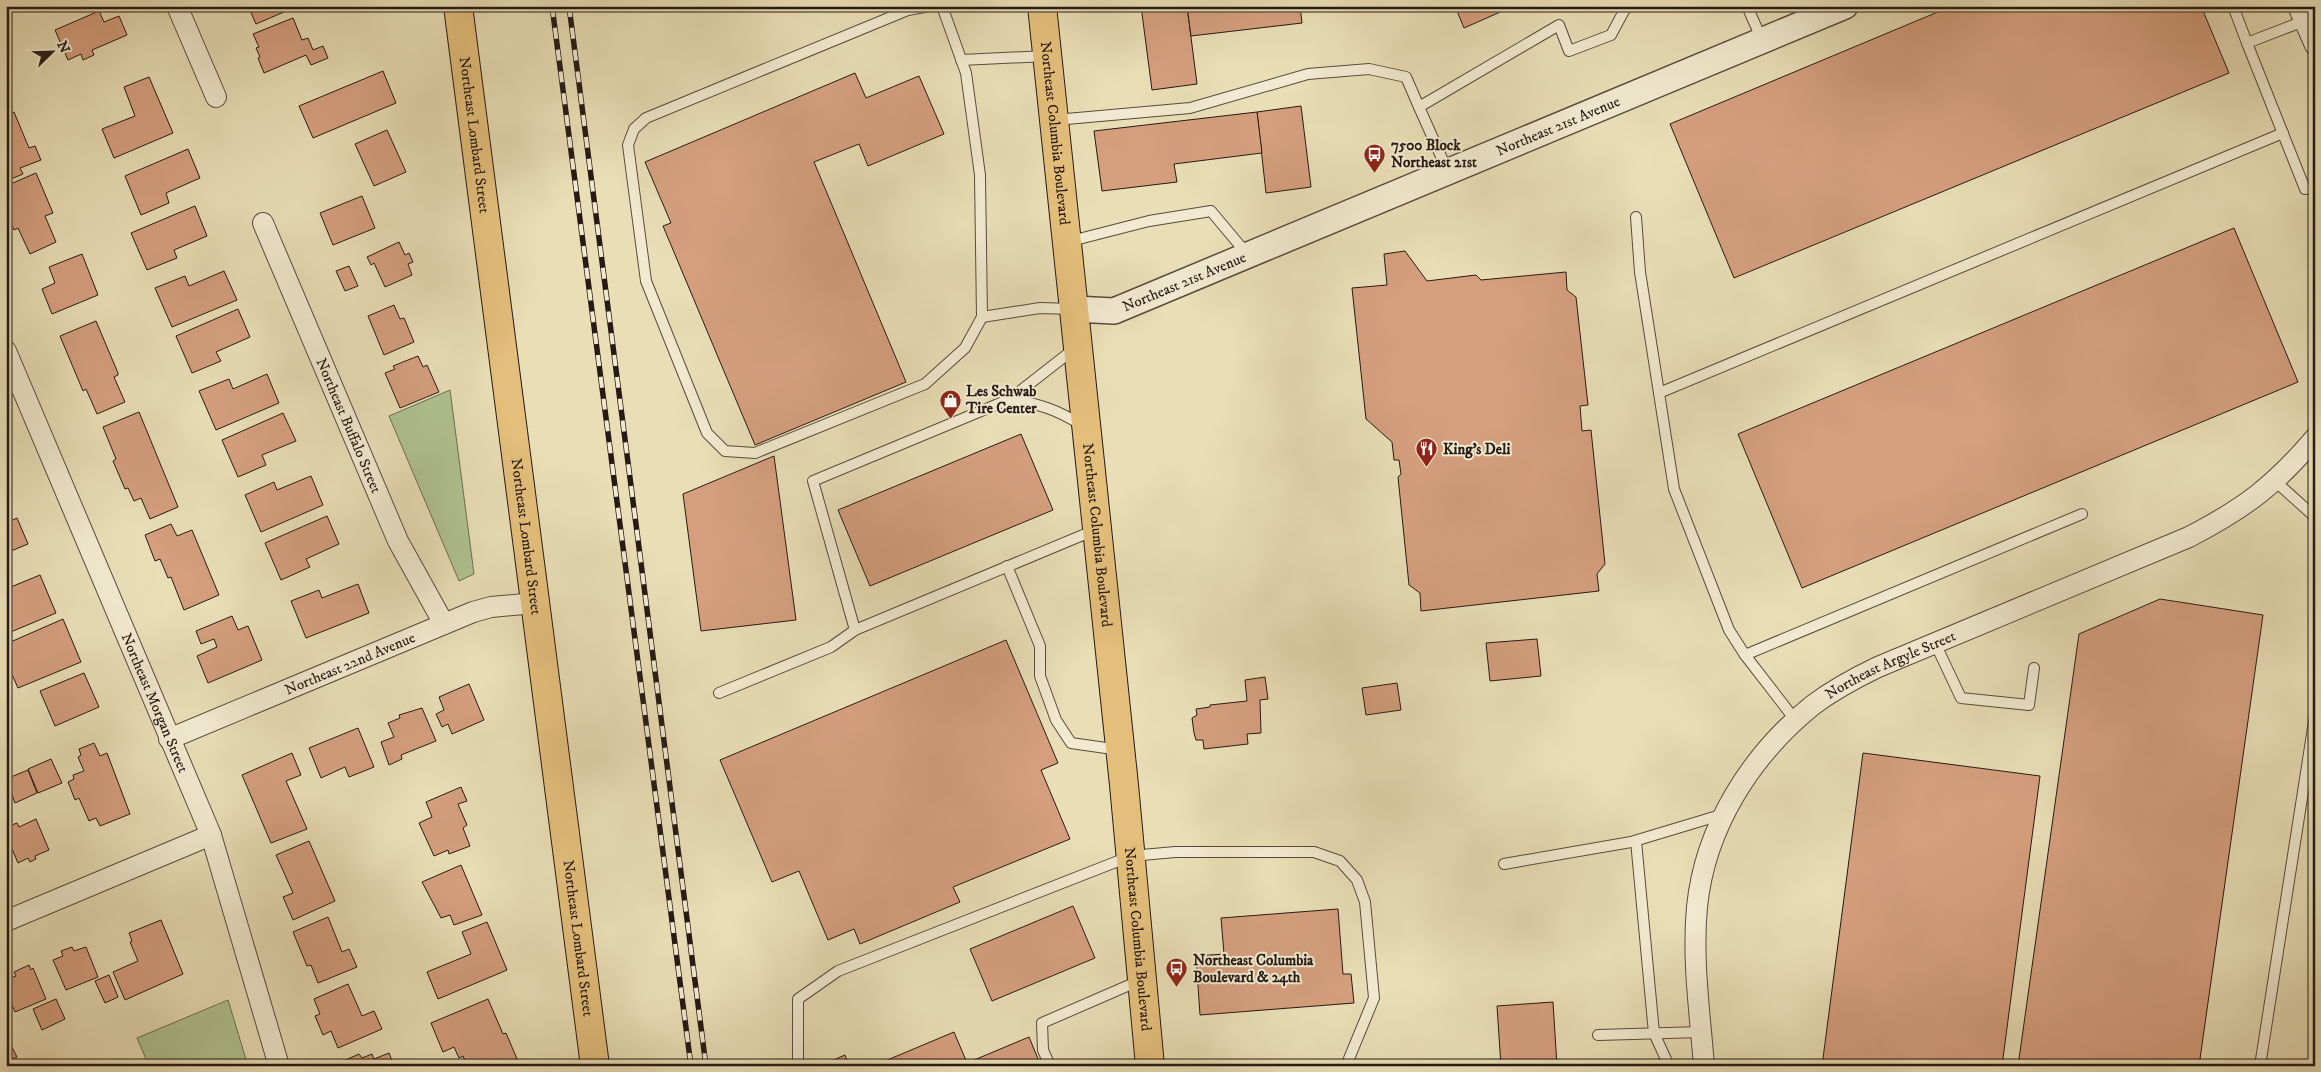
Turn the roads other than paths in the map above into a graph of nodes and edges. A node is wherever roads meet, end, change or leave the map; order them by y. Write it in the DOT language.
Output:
graph roads {
  1 [pos="176,6"];
  2 [pos="458,6"];
  3 [pos="930,6"];
  4 [pos="942,6"];
  5 [pos="1042,6"];
  6 [pos="1631,6"];
  7 [pos="1747,6"];
  8 [pos="1845,6"];
  9 [pos="2233,6"];
  10 [pos="2306,19"];
  11 [pos="1762,41"];
  12 [pos="2248,43"];
  13 [pos="2315,46"];
  14 [pos="1046,56"];
  15 [pos="961,60"];
  16 [pos="216,97"];
  17 [pos="1419,107"];
  18 [pos="1054,120"];
  19 [pos="2283,133"];
  20 [pos="1448,172"];
  21 [pos="2315,188"];
  22 [pos="1636,217"];
  23 [pos="263,223"];
  24 [pos="1066,242"];
  25 [pos="1248,255"];
  26 [pos="1074,309"];
  27 [pos="982,317"];
  28 [pos="1077,347"];
  29 [pos="6,351"];
  30 [pos="1659,393"];
  31 [pos="1010,399"];
  32 [pos="1086,427"];
  33 [pos="2315,438"];
  34 [pos="2275,481"];
  35 [pos="2082,514"];
  36 [pos="2315,517"];
  37 [pos="1097,529"];
  38 [pos="1007,566"];
  39 [pos="535,603"];
  40 [pos="444,624"];
  41 [pos="855,630"];
  42 [pos="1935,643"];
  43 [pos="1745,655"];
  44 [pos="2034,668"];
  45 [pos="719,693"];
  46 [pos="2315,714"];
  47 [pos="1796,720"];
  48 [pos="170,739"];
  49 [pos="1120,750"];
  50 [pos="1725,813"];
  51 [pos="211,835"];
  52 [pos="1636,840"];
  53 [pos="1131,856"];
  54 [pos="1504,864"];
  55 [pos="6,921"];
  56 [pos="1142,979"];
  57 [pos="1701,1032"];
  58 [pos="1654,1033"];
  59 [pos="1598,1035"];
  60 [pos="279,1066"];
  61 [pos="595,1066"];
  62 [pos="798,1066"];
  63 [pos="1050,1066"];
  64 [pos="1150,1066"];
  65 [pos="1346,1066"];
  66 [pos="1669,1066"];
  67 [pos="1704,1066"];
  68 [pos="2260,1066"];
  1 -- 16 [label="street"];
  2 -- 39 [label="main road, Northeast Lombard Street"];
  3 -- 27 [label="lane"];
  4 -- 15 [label="lane"];
  5 -- 14 [label="main road, Northeast Columbia Boulevard"];
  6 -- 17 [label="lane"];
  7 -- 11 [label="lane"];
  8 -- 11 [label="street, Northeast 21st Avenue"];
  9 -- 12 [label="lane"];
  10 -- 12 [label="lane"];
  10 -- 13 [label="street"];
  11 -- 20 [label="street, Northeast 21st Avenue"];
  12 -- 19 [label="lane"];
  14 -- 15 [label="lane"];
  14 -- 18 [label="main road, Northeast Columbia Boulevard"];
  15 -- 27 [label="lane"];
  17 -- 18 [label="lane"];
  17 -- 20 [label="lane"];
  18 -- 24 [label="main road, Northeast Columbia Boulevard"];
  19 -- 21 [label="lane"];
  19 -- 30 [label="lane"];
  20 -- 25 [label="street, Northeast 21st Avenue"];
  22 -- 30 [label="lane"];
  23 -- 40 [label="street, Northeast Buffalo Street"];
  24 -- 25 [label="lane"];
  24 -- 26 [label="main road, Northeast Columbia Boulevard"];
  25 -- 26 [label="street, Northeast 21st Avenue"];
  26 -- 27 [label="lane"];
  26 -- 28 [label="main road, Northeast Columbia Boulevard"];
  28 -- 31 [label="lane"];
  28 -- 32 [label="main road, Northeast Columbia Boulevard"];
  29 -- 48 [label="street, Northeast Morgan Street"];
  30 -- 43 [label="lane"];
  31 -- 32 [label="lane"];
  31 -- 41 [label="lane"];
  32 -- 37 [label="main road, Northeast Columbia Boulevard"];
  33 -- 34 [label="street, Northeast Argyle Street"];
  34 -- 36 [label="lane"];
  34 -- 42 [label="street, Northeast Argyle Street"];
  35 -- 43 [label="lane"];
  37 -- 38 [label="lane"];
  37 -- 49 [label="main road, Northeast Columbia Boulevard"];
  38 -- 41 [label="lane"];
  38 -- 49 [label="lane"];
  39 -- 40 [label="street, Northeast 22nd Avenue"];
  39 -- 61 [label="main road, Northeast Lombard Street"];
  40 -- 48 [label="street, Northeast 22nd Avenue"];
  41 -- 45 [label="lane"];
  42 -- 44 [label="lane"];
  42 -- 47 [label="street, Northeast Argyle Street"];
  43 -- 47 [label="lane"];
  46 -- 68 [label="lane"];
  47 -- 50 [label="street, Northeast Argyle Street"];
  48 -- 51 [label="street, Northeast Morgan Street"];
  49 -- 53 [label="main road, Northeast Columbia Boulevard"];
  50 -- 52 [label="lane"];
  50 -- 57 [label="street, Northeast Argyle Street"];
  51 -- 55 [label="street"];
  51 -- 60 [label="street, Northeast Morgan Street"];
  52 -- 54 [label="lane"];
  52 -- 58 [label="lane"];
  53 -- 56 [label="main road, Northeast Columbia Boulevard"];
  53 -- 62 [label="lane"];
  53 -- 65 [label="lane"];
  56 -- 63 [label="lane"];
  56 -- 64 [label="main road, Northeast Columbia Boulevard"];
  57 -- 58 [label="lane"];
  57 -- 67 [label="street, Northeast Argyle Street"];
  58 -- 59 [label="lane"];
  58 -- 66 [label="lane"];
}
